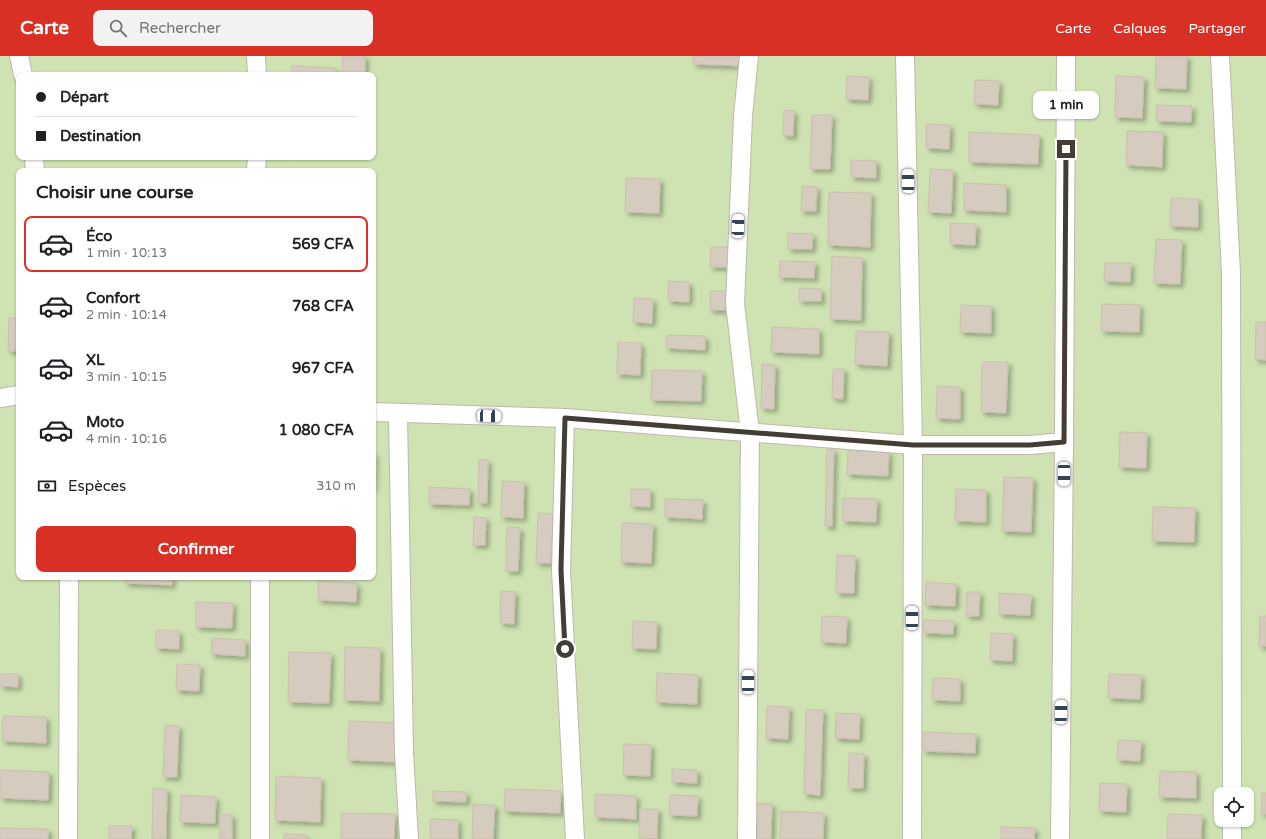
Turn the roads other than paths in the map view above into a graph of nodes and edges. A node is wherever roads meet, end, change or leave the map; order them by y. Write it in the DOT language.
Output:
graph roads {
  1 [pos="19,56"];
  2 [pos="256,56"];
  3 [pos="749,56"];
  4 [pos="905,56"];
  5 [pos="1066,56"];
  6 [pos="1220,56"];
  7 [pos="22,72"];
  8 [pos="257,72"];
  9 [pos="16,395"];
  10 [pos="0,398"];
  11 [pos="376,412"];
  12 [pos="398,414"];
  13 [pos="565,418"];
  14 [pos="750,432"];
  15 [pos="1064,442"];
  16 [pos="913,445"];
  17 [pos="69,580"];
  18 [pos="260,580"];
  19 [pos="1232,787"];
  20 [pos="1232,827"];
  21 [pos="68,839"];
  22 [pos="260,839"];
  23 [pos="409,839"];
  24 [pos="575,839"];
  25 [pos="747,839"];
  26 [pos="912,839"];
  27 [pos="1060,839"];
  28 [pos="1232,839"];
  1 -- 7 [label="street"];
  2 -- 8 [label="street"];
  3 -- 14 [label="street"];
  4 -- 16 [label="street"];
  5 -- 15 [label="street"];
  6 -- 19 [label="street"];
  9 -- 10 [label="street"];
  11 -- 12 [label="street"];
  12 -- 13 [label="street"];
  12 -- 23 [label="street"];
  13 -- 14 [label="street"];
  13 -- 24 [label="street"];
  14 -- 16 [label="street"];
  14 -- 25 [label="street"];
  15 -- 16 [label="street"];
  15 -- 27 [label="street"];
  16 -- 26 [label="street"];
  17 -- 21 [label="street"];
  18 -- 22 [label="street"];
  20 -- 28 [label="street"];
}
